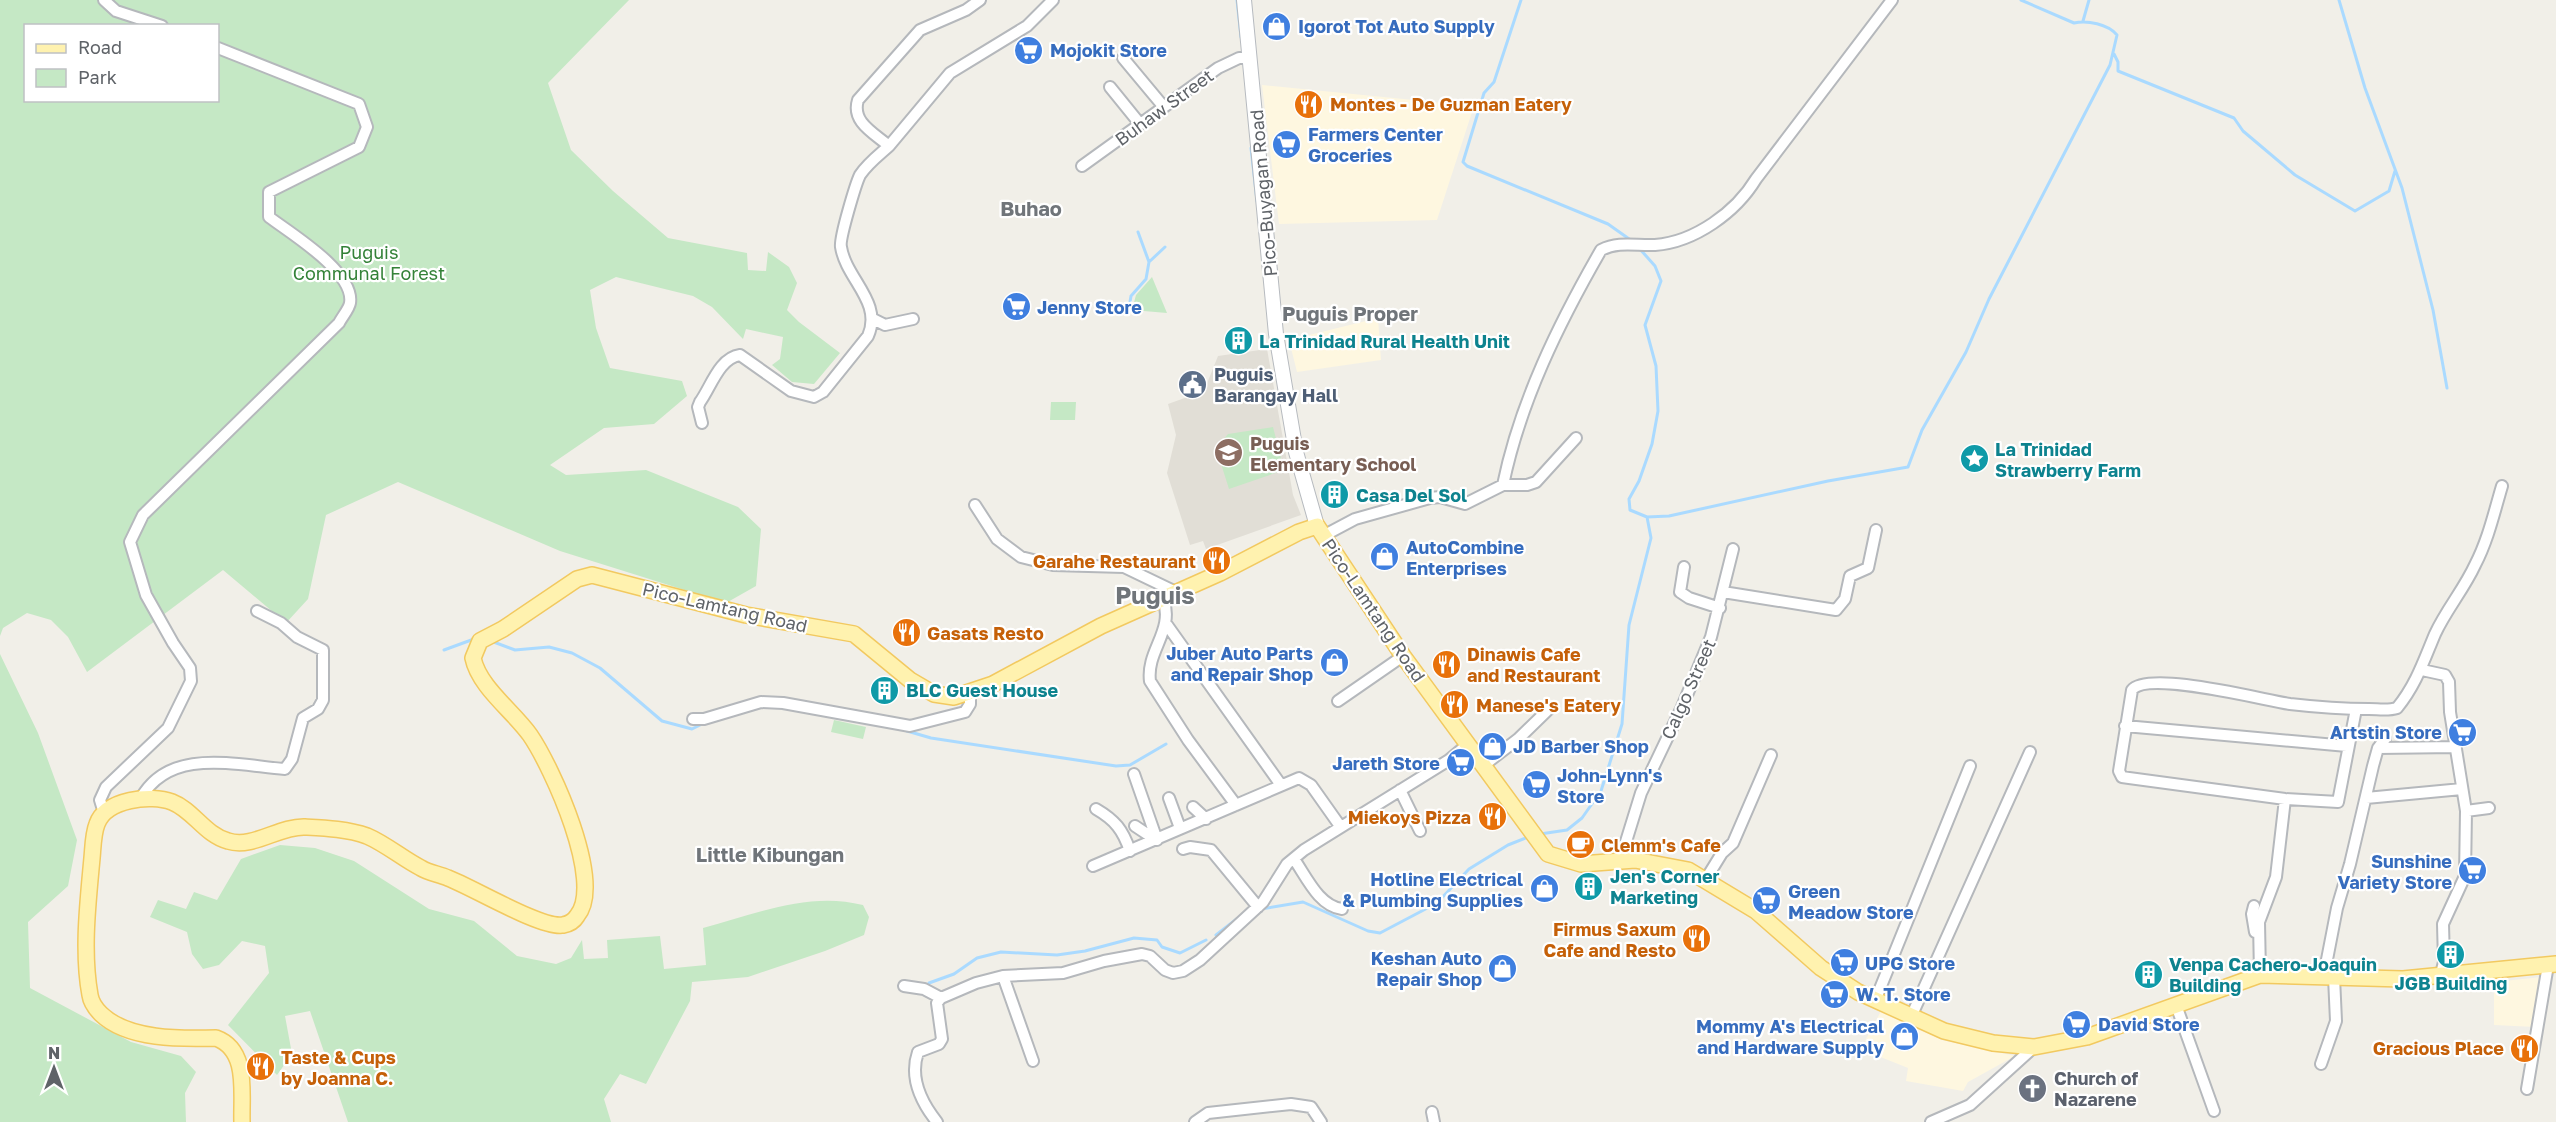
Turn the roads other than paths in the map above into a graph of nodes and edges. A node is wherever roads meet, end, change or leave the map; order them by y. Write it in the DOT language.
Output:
graph roads {
  1 [pos="104,0"];
  2 [pos="980,0"];
  3 [pos="1053,0"];
  4 [pos="1244,0"];
  5 [pos="1893,0"];
  6 [pos="156,24"];
  7 [pos="219,48"];
  8 [pos="1123,58"];
  9 [pos="1245,58"];
  10 [pos="1110,87"];
  11 [pos="1163,106"];
  12 [pos="1140,124"];
  13 [pos="890,146"];
  14 [pos="1082,166"];
  15 [pos="913,319"];
  16 [pos="873,320"];
  17 [pos="702,423"];
  18 [pos="1576,438"];
  19 [pos="1503,485"];
  20 [pos="2502,486"];
  21 [pos="975,506"];
  22 [pos="1876,530"];
  23 [pos="1320,531"];
  24 [pos="1733,549"];
  25 [pos="1684,567"];
  26 [pos="1723,592"];
  27 [pos="1171,595"];
  28 [pos="1720,608"];
  29 [pos="257,611"];
  30 [pos="1167,625"];
  31 [pos="1402,656"];
  32 [pos="2422,670"];
  33 [pos="970,692"];
  34 [pos="1338,701"];
  35 [pos="1550,708"];
  36 [pos="2356,709"];
  37 [pos="693,719"];
  38 [pos="2125,726"];
  39 [pos="2385,739"];
  40 [pos="1467,745"];
  41 [pos="2347,746"];
  42 [pos="2456,747"];
  43 [pos="2378,748"];
  44 [pos="2030,752"];
  45 [pos="1771,755"];
  46 [pos="1484,765"];
  47 [pos="1970,766"];
  48 [pos="1134,774"];
  49 [pos="1281,785"];
  50 [pos="2462,789"];
  51 [pos="1400,790"];
  52 [pos="141,798"];
  53 [pos="1169,798"];
  54 [pos="2366,798"];
  55 [pos="2285,799"];
  56 [pos="1236,805"];
  57 [pos="1193,807"];
  58 [pos="2489,808"];
  59 [pos="1096,809"];
  60 [pos="2466,811"];
  61 [pos="104,813"];
  62 [pos="1206,819"];
  63 [pos="1135,826"];
  64 [pos="1340,826"];
  65 [pos="1180,828"];
  66 [pos="1420,831"];
  67 [pos="1156,840"];
  68 [pos="1183,849"];
  69 [pos="1130,851"];
  70 [pos="1294,859"];
  71 [pos="1620,861"];
  72 [pos="1093,866"];
  73 [pos="1706,879"];
  74 [pos="2254,906"];
  75 [pos="1258,907"];
  76 [pos="1342,909"];
  77 [pos="2259,949"];
  78 [pos="2552,965"];
  79 [pos="2441,974"];
  80 [pos="2260,975"];
  81 [pos="1003,976"];
  82 [pos="2329,976"];
  83 [pos="904,986"];
  84 [pos="941,998"];
  85 [pos="1875,1001"];
  86 [pos="2176,1005"];
  87 [pos="1911,1017"];
  88 [pos="2034,1047"];
  89 [pos="1033,1061"];
  90 [pos="2321,1064"];
  91 [pos="2526,1089"];
  92 [pos="2214,1111"];
  93 [pos="1235,1117"];
  94 [pos="242,1122"];
  95 [pos="936,1122"];
  96 [pos="1195,1122"];
  97 [pos="1321,1122"];
  98 [pos="1931,1122"];
  1 -- 6 [label="street"];
  2 -- 13 [label="street"];
  3 -- 13 [label="street"];
  4 -- 9 [label="main road, Pico-Buyagan Road"];
  5 -- 19 [label="street"];
  7 -- 61 [label="street"];
  8 -- 11 [label="street"];
  9 -- 11 [label="street, Buhaw Street"];
  9 -- 23 [label="main road, Pico-Buyagan Road"];
  10 -- 12 [label="street"];
  11 -- 12 [label="street, Buhaw Street"];
  12 -- 14 [label="street, Buhaw Street"];
  13 -- 16 [label="street"];
  15 -- 16 [label="street"];
  16 -- 17 [label="street"];
  18 -- 19 [label="street"];
  19 -- 23 [label="street"];
  20 -- 32 [label="street"];
  21 -- 27 [label="street"];
  22 -- 26 [label="street"];
  23 -- 27 [label="main road, Pico-Lamtang Road"];
  23 -- 31 [label="main road, Pico-Lamtang Road"];
  24 -- 26 [label="street, Calgo Street"];
  25 -- 28 [label="street"];
  26 -- 28 [label="street, Calgo Street"];
  27 -- 30 [label="street"];
  27 -- 33 [label="main road, Pico-Lamtang Road"];
  28 -- 71 [label="street, Calgo Street"];
  29 -- 52 [label="street"];
  30 -- 49 [label="street"];
  30 -- 56 [label="street"];
  31 -- 34 [label="street"];
  31 -- 40 [label="main road, Pico-Lamtang Road"];
  32 -- 36 [label="street"];
  32 -- 42 [label="street"];
  33 -- 37 [label="street"];
  33 -- 52 [label="main road, Pico-Lamtang Road"];
  35 -- 46 [label="street"];
  36 -- 38 [label="street"];
  36 -- 41 [label="street"];
  38 -- 41 [label="street"];
  38 -- 55 [label="street"];
  39 -- 43 [label="street"];
  40 -- 46 [label="main road, Pico-Lamtang Road"];
  40 -- 51 [label="street"];
  41 -- 55 [label="street"];
  42 -- 43 [label="street"];
  42 -- 50 [label="street"];
  43 -- 54 [label="street"];
  44 -- 87 [label="street"];
  45 -- 73 [label="street"];
  46 -- 71 [label="main road, Pico-Lamtang Road"];
  47 -- 85 [label="street"];
  48 -- 67 [label="street"];
  49 -- 56 [label="street"];
  49 -- 64 [label="street"];
  50 -- 54 [label="street"];
  50 -- 60 [label="street"];
  51 -- 64 [label="street"];
  51 -- 66 [label="street"];
  52 -- 61 [label="main road, Pico-Lamtang Road"];
  53 -- 65 [label="street"];
  54 -- 82 [label="street"];
  55 -- 77 [label="street"];
  56 -- 62 [label="street"];
  57 -- 62 [label="street"];
  58 -- 60 [label="street"];
  59 -- 69 [label="street"];
  60 -- 79 [label="street"];
  61 -- 94 [label="main road"];
  62 -- 65 [label="street"];
  63 -- 67 [label="street"];
  64 -- 70 [label="street"];
  65 -- 67 [label="street"];
  67 -- 69 [label="street"];
  68 -- 75 [label="street"];
  69 -- 72 [label="street"];
  70 -- 75 [label="street"];
  70 -- 76 [label="street"];
  71 -- 73 [label="main road, Pico-Lamtang Road"];
  73 -- 85 [label="main road, Pico-Lamtang Road"];
  74 -- 77 [label="street"];
  75 -- 81 [label="street"];
  77 -- 80 [label="street"];
  78 -- 79 [label="main road, Pico-Lamtang Road"];
  78 -- 91 [label="street"];
  79 -- 82 [label="main road, Pico-Lamtang Road"];
  80 -- 82 [label="main road, Pico-Lamtang Road"];
  80 -- 86 [label="main road, Pico-Lamtang Road"];
  81 -- 84 [label="street"];
  81 -- 89 [label="street"];
  82 -- 90 [label="street"];
  83 -- 84 [label="street"];
  84 -- 95 [label="street"];
  85 -- 87 [label="main road, Pico-Lamtang Road"];
  86 -- 88 [label="main road, Pico-Lamtang Road"];
  86 -- 92 [label="street"];
  87 -- 88 [label="main road, Pico-Lamtang Road"];
  88 -- 98 [label="street"];
  93 -- 96 [label="street"];
  93 -- 97 [label="street"];
}
